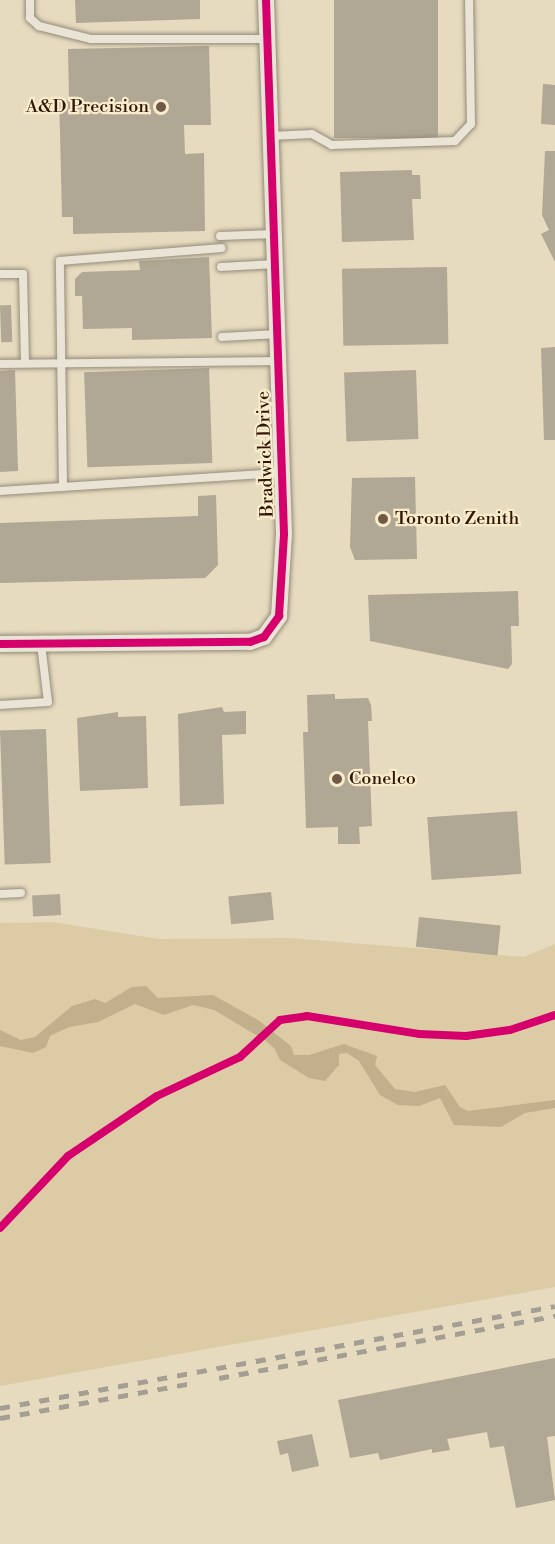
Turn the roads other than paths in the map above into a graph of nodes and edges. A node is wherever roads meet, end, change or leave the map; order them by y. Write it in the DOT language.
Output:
graph roads {
  1 [pos="30,0"];
  2 [pos="266,0"];
  3 [pos="470,0"];
  4 [pos="267,39"];
  5 [pos="271,136"];
  6 [pos="274,234"];
  7 [pos="220,236"];
  8 [pos="220,248"];
  9 [pos="275,264"];
  10 [pos="221,267"];
  11 [pos="0,274"];
  12 [pos="278,334"];
  13 [pos="222,337"];
  14 [pos="279,361"];
  15 [pos="62,362"];
  16 [pos="25,363"];
  17 [pos="0,364"];
  18 [pos="282,473"];
  19 [pos="63,487"];
  20 [pos="0,491"];
  21 [pos="0,644"];
  22 [pos="41,644"];
  23 [pos="0,705"];
  24 [pos="21,893"];
  25 [pos="0,894"];
  1 -- 4 [label="lane"];
  2 -- 4 [label="street, Bradwick Drive"];
  3 -- 5 [label="lane"];
  4 -- 5 [label="street, Bradwick Drive"];
  5 -- 6 [label="street, Bradwick Drive"];
  6 -- 7 [label="lane"];
  6 -- 9 [label="street, Bradwick Drive"];
  8 -- 15 [label="lane"];
  9 -- 10 [label="lane"];
  9 -- 12 [label="street, Bradwick Drive"];
  11 -- 16 [label="lane"];
  12 -- 13 [label="lane"];
  12 -- 14 [label="street, Bradwick Drive"];
  14 -- 15 [label="lane"];
  14 -- 18 [label="street, Bradwick Drive"];
  15 -- 16 [label="lane"];
  15 -- 19 [label="lane"];
  16 -- 17 [label="lane"];
  18 -- 19 [label="lane"];
  18 -- 22 [label="street, Bradwick Drive"];
  19 -- 20 [label="lane"];
  21 -- 22 [label="street, Bradwick Drive"];
  22 -- 23 [label="lane"];
  24 -- 25 [label="lane"];
}
